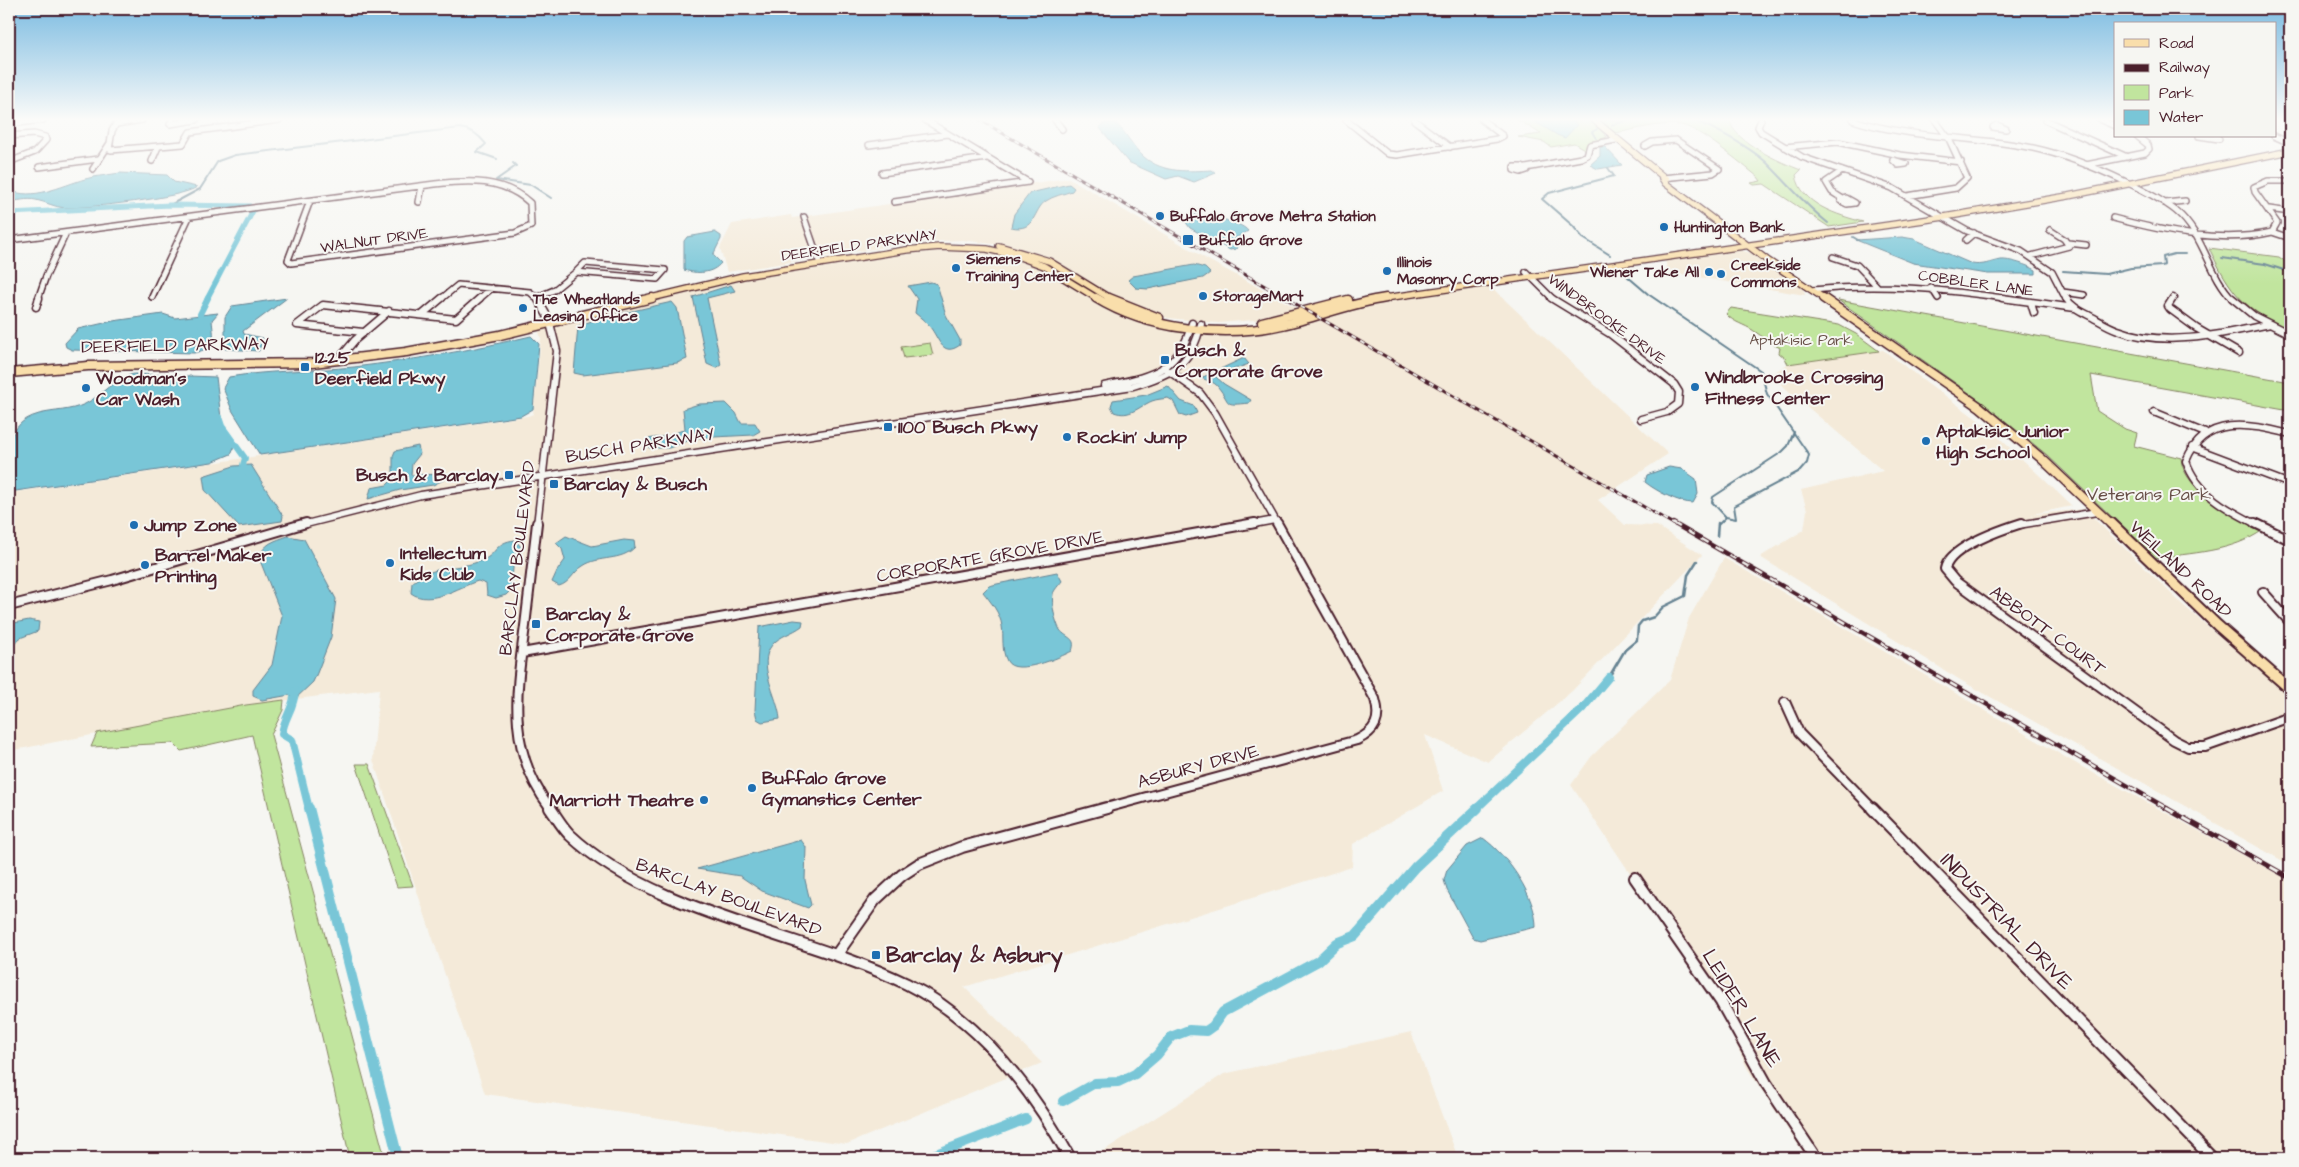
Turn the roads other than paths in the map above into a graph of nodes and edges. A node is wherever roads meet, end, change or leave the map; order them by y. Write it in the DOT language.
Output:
graph roads {
  1 [pos="1015,174"];
  2 [pos="1658,174"];
  3 [pos="1698,174"];
  4 [pos="1837,174"];
  5 [pos="1852,174"];
  6 [pos="1966,174"];
  7 [pos="2107,174"];
  8 [pos="2147,174"];
  9 [pos="2173,174"];
  10 [pos="1662,178"];
  11 [pos="2119,180"];
  12 [pos="2290,181"];
  13 [pos="2126,184"];
  14 [pos="422,186"];
  15 [pos="1907,196"];
  16 [pos="1843,198"];
  17 [pos="310,201"];
  18 [pos="419,202"];
  19 [pos="894,202"];
  20 [pos="2185,202"];
  21 [pos="2165,203"];
  22 [pos="2269,209"];
  23 [pos="2290,212"];
  24 [pos="1936,213"];
  25 [pos="189,216"];
  26 [pos="804,217"];
  27 [pos="1944,217"];
  28 [pos="2113,218"];
  29 [pos="1728,229"];
  30 [pos="2050,230"];
  31 [pos="66,232"];
  32 [pos="2195,232"];
  33 [pos="2272,232"];
  34 [pos="1974,234"];
  35 [pos="2290,238"];
  36 [pos="9,240"];
  37 [pos="1966,240"];
  38 [pos="1750,243"];
  39 [pos="2068,243"];
  40 [pos="1721,244"];
  41 [pos="2086,245"];
  42 [pos="2031,256"];
  43 [pos="1833,257"];
  44 [pos="819,261"];
  45 [pos="576,272"];
  46 [pos="1528,275"];
  47 [pos="1877,286"];
  48 [pos="1931,287"];
  49 [pos="492,288"];
  50 [pos="1813,290"];
  51 [pos="2063,292"];
  52 [pos="2084,295"];
  53 [pos="152,297"];
  54 [pos="538,297"];
  55 [pos="1938,298"];
  56 [pos="2173,298"];
  57 [pos="2031,303"];
  58 [pos="36,307"];
  59 [pos="2075,308"];
  60 [pos="389,311"];
  61 [pos="423,314"];
  62 [pos="2034,314"];
  63 [pos="549,321"];
  64 [pos="2270,324"];
  65 [pos="1191,326"];
  66 [pos="1200,327"];
  67 [pos="363,332"];
  68 [pos="2290,334"];
  69 [pos="2207,335"];
  70 [pos="2240,353"];
  71 [pos="340,358"];
  72 [pos="1163,367"];
  73 [pos="9,368"];
  74 [pos="1170,372"];
  75 [pos="9,373"];
  76 [pos="1078,393"];
  77 [pos="2154,412"];
  78 [pos="1641,419"];
  79 [pos="2205,433"];
  80 [pos="2290,434"];
  81 [pos="2192,447"];
  82 [pos="544,475"];
  83 [pos="2290,484"];
  84 [pos="2097,512"];
  85 [pos="1275,520"];
  86 [pos="2290,540"];
  87 [pos="2263,592"];
  88 [pos="9,606"];
  89 [pos="2290,622"];
  90 [pos="522,653"];
  91 [pos="2290,689"];
  92 [pos="1786,702"];
  93 [pos="2290,716"];
  94 [pos="1635,878"];
  95 [pos="837,954"];
  96 [pos="1070,1158"];
  97 [pos="1816,1158"];
  98 [pos="2212,1158"];
  1 -- 19 [label="street"];
  2 -- 10 [label="main road, WEILAND ROAD"];
  3 -- 10 [label="street"];
  4 -- 16 [label="street"];
  5 -- 15 [label="street"];
  6 -- 15 [label="street"];
  7 -- 11 [label="street"];
  8 -- 11 [label="main road, DEERFIELD PARKWAY"];
  9 -- 13 [label="main road, DEERFIELD PARKWAY"];
  10 -- 29 [label="main road, WEILAND ROAD"];
  10 -- 38 [label="main road, WEILAND ROAD"];
  11 -- 13 [label="street"];
  11 -- 24 [label="main road, DEERFIELD PARKWAY"];
  12 -- 22 [label="street"];
  13 -- 21 [label="street"];
  13 -- 27 [label="main road, DEERFIELD PARKWAY"];
  14 -- 17 [label="street"];
  14 -- 17 [label="street, WALNUT DRIVE"];
  14 -- 18 [label="street"];
  15 -- 24 [label="street"];
  17 -- 25 [label="street"];
  20 -- 21 [label="street"];
  21 -- 32 [label="street"];
  22 -- 23 [label="street"];
  22 -- 33 [label="street"];
  24 -- 27 [label="street"];
  24 -- 38 [label="main road, DEERFIELD PARKWAY"];
  25 -- 31 [label="street"];
  25 -- 53 [label="street"];
  26 -- 44 [label="street"];
  27 -- 34 [label="street"];
  27 -- 38 [label="main road, DEERFIELD PARKWAY"];
  28 -- 32 [label="street"];
  29 -- 38 [label="main road, WEILAND ROAD"];
  29 -- 40 [label="main road"];
  30 -- 39 [label="street"];
  31 -- 36 [label="street"];
  31 -- 58 [label="street"];
  32 -- 33 [label="street"];
  32 -- 64 [label="street"];
  33 -- 35 [label="street"];
  34 -- 37 [label="street"];
  34 -- 42 [label="street"];
  38 -- 40 [label="main road, DEERFIELD PARKWAY"];
  38 -- 46 [label="main road, DEERFIELD PARKWAY"];
  38 -- 50 [label="main road, WEILAND ROAD"];
  39 -- 41 [label="street"];
  39 -- 42 [label="street"];
  40 -- 46 [label="main road, DEERFIELD PARKWAY"];
  42 -- 51 [label="street"];
  43 -- 47 [label="street"];
  44 -- 63 [label="main road, DEERFIELD PARKWAY"];
  44 -- 65 [label="main road, DEERFIELD PARKWAY"];
  45 -- 45 [label="street"];
  45 -- 54 [label="street"];
  46 -- 66 [label="main road, DEERFIELD PARKWAY"];
  46 -- 78 [label="street, WINDBROOKE DRIVE"];
  47 -- 48 [label="street, COBBLER LANE"];
  47 -- 50 [label="street, COBBLER LANE"];
  48 -- 55 [label="street"];
  48 -- 57 [label="street, COBBLER LANE"];
  49 -- 54 [label="street"];
  49 -- 61 [label="street"];
  49 -- 61 [label="street"];
  50 -- 84 [label="main road, WEILAND ROAD"];
  51 -- 52 [label="street"];
  51 -- 59 [label="street"];
  54 -- 63 [label="street"];
  56 -- 69 [label="street"];
  57 -- 59 [label="street, COBBLER LANE"];
  57 -- 62 [label="street"];
  59 -- 69 [label="street"];
  60 -- 61 [label="street"];
  60 -- 67 [label="street"];
  60 -- 67 [label="street"];
  63 -- 71 [label="main road, DEERFIELD PARKWAY"];
  63 -- 82 [label="street, BARCLAY BOULEVARD"];
  64 -- 68 [label="street"];
  64 -- 69 [label="street"];
  65 -- 66 [label="main road, DEERFIELD PARKWAY"];
  65 -- 72 [label="street, BUSCH PARKWAY"];
  66 -- 74 [label="street, BUSCH PARKWAY"];
  67 -- 71 [label="street"];
  69 -- 70 [label="street"];
  71 -- 73 [label="main road, DEERFIELD PARKWAY"];
  71 -- 75 [label="main road, DEERFIELD PARKWAY"];
  72 -- 74 [label="street"];
  72 -- 76 [label="street, BUSCH PARKWAY"];
  74 -- 76 [label="street, BUSCH PARKWAY"];
  74 -- 85 [label="street"];
  76 -- 82 [label="street, BUSCH PARKWAY"];
  77 -- 79 [label="street"];
  79 -- 80 [label="street"];
  79 -- 81 [label="street"];
  81 -- 83 [label="street"];
  81 -- 86 [label="street"];
  82 -- 88 [label="street, BUSCH PARKWAY"];
  82 -- 90 [label="street, BARCLAY BOULEVARD"];
  84 -- 91 [label="main road, WEILAND ROAD"];
  84 -- 93 [label="street, ABBOTT COURT"];
  85 -- 90 [label="street, CORPORATE GROVE DRIVE"];
  85 -- 95 [label="street, ASBURY DRIVE"];
  87 -- 89 [label="street"];
  90 -- 95 [label="street, BARCLAY BOULEVARD"];
  92 -- 98 [label="street, INDUSTRIAL DRIVE"];
  94 -- 97 [label="street, LEIDER LANE"];
  95 -- 96 [label="street, BARCLAY BOULEVARD"];
}
